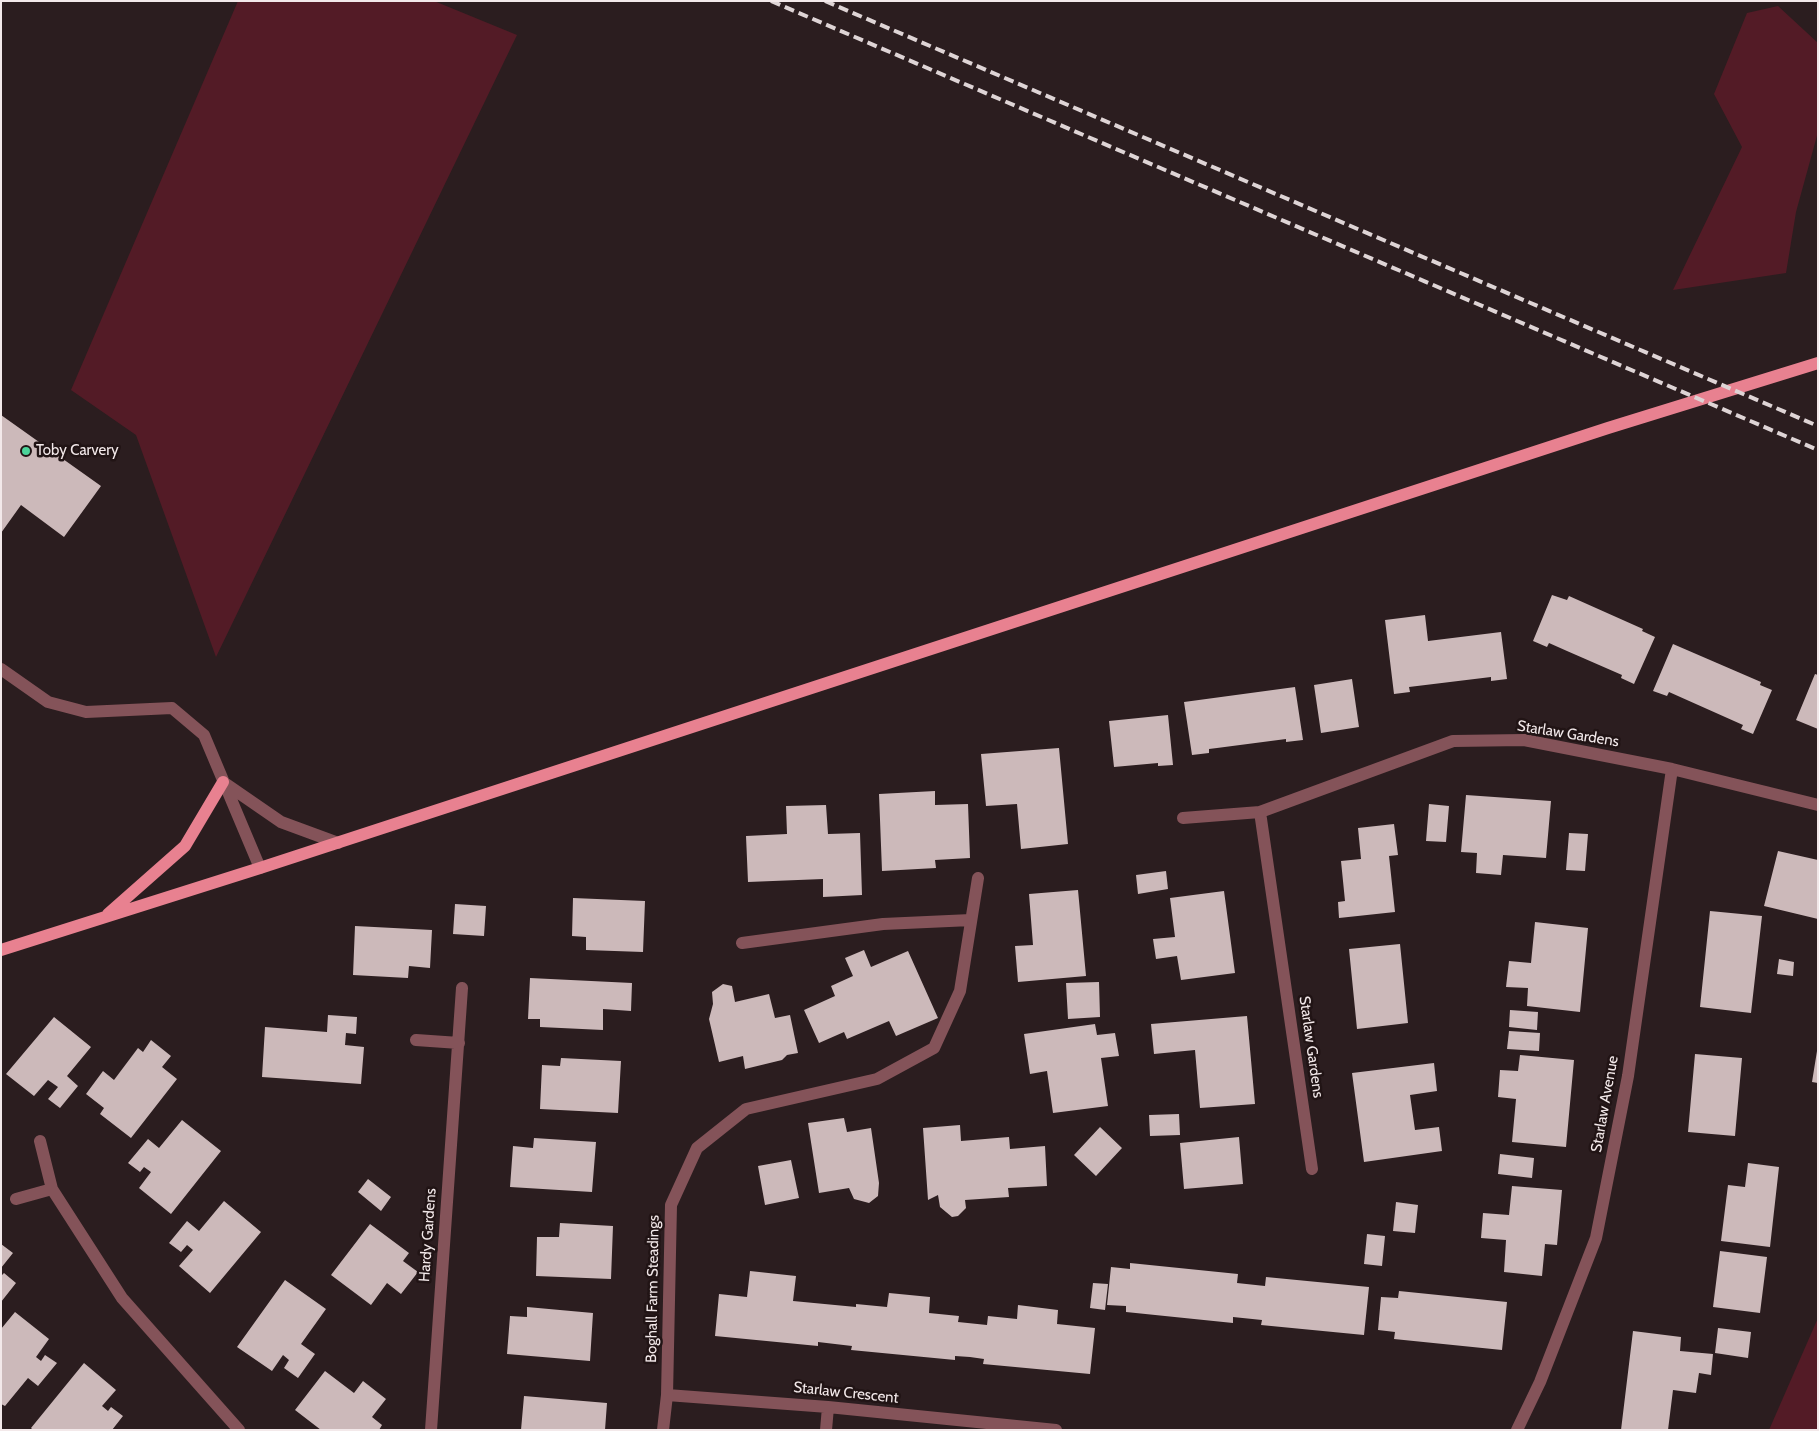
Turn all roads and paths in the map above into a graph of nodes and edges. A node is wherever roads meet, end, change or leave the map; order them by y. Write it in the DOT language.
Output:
graph roads {
  1 [pos="1818,363"];
  2 [pos="1,669"];
  3 [pos="1672,769"];
  4 [pos="223,782"];
  5 [pos="1818,805"];
  6 [pos="1260,812"];
  7 [pos="1183,818"];
  8 [pos="338,842"];
  9 [pos="260,868"];
  10 [pos="978,878"];
  11 [pos="104,917"];
  12 [pos="971,920"];
  13 [pos="742,943"];
  14 [pos="1,950"];
  15 [pos="462,988"];
  16 [pos="416,1040"];
  17 [pos="459,1042"];
  18 [pos="40,1141"];
  19 [pos="1312,1168"];
  20 [pos="52,1189"];
  21 [pos="16,1199"];
  22 [pos="667,1395"];
  23 [pos="828,1407"];
  24 [pos="239,1430"];
  25 [pos="431,1430"];
  26 [pos="664,1430"];
  27 [pos="826,1430"];
  28 [pos="1056,1430"];
  29 [pos="1517,1430"];
  1 -- 8 [label="main road"];
  2 -- 4 [label="street"];
  3 -- 5 [label="street, Starlaw Gardens"];
  3 -- 6 [label="street, Starlaw Gardens"];
  3 -- 29 [label="street, Starlaw Avenue"];
  4 -- 8 [label="street"];
  4 -- 9 [label="street"];
  4 -- 11 [label="main road"];
  6 -- 7 [label="street, Starlaw Gardens"];
  6 -- 19 [label="street, Starlaw Gardens"];
  8 -- 9 [label="main road"];
  9 -- 11 [label="main road"];
  10 -- 12 [label="street, Boghall Farm Steadings"];
  11 -- 14 [label="main road"];
  12 -- 13 [label="street"];
  12 -- 22 [label="street, Boghall Farm Steadings"];
  15 -- 17 [label="street, Hardy Gardens"];
  16 -- 17 [label="street"];
  17 -- 25 [label="street, Hardy Gardens"];
  18 -- 20 [label="street"];
  20 -- 21 [label="street"];
  20 -- 24 [label="street"];
  22 -- 23 [label="street, Starlaw Crescent"];
  22 -- 26 [label="street"];
  23 -- 27 [label="street"];
  23 -- 28 [label="street, Starlaw Crescent"];
}
